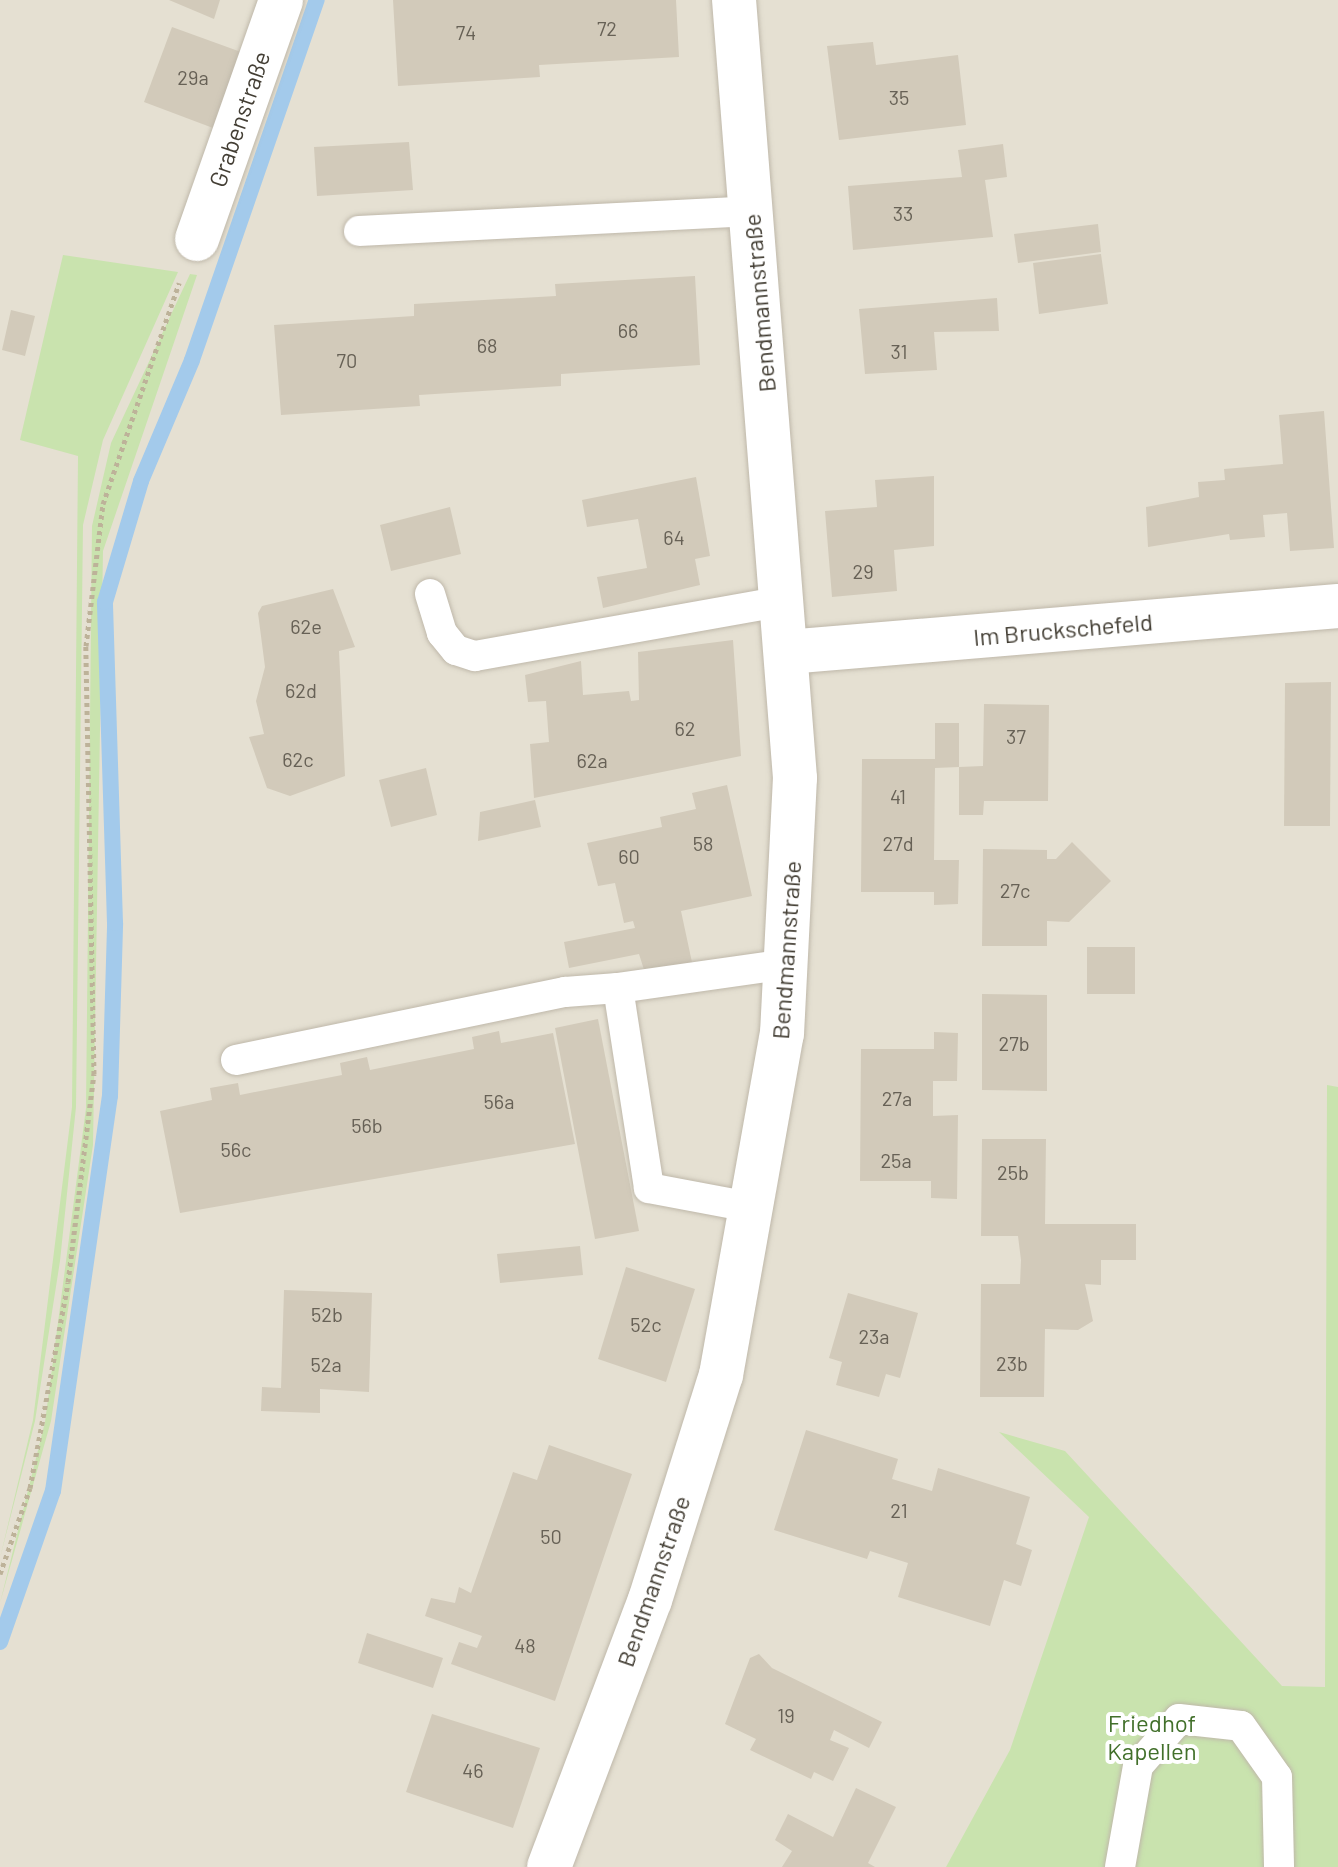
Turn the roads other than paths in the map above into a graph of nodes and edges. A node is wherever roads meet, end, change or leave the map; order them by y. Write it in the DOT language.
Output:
graph roads {
  1 [pos="281,0"];
  2 [pos="734,0"];
  3 [pos="751,211"];
  4 [pos="359,231"];
  5 [pos="197,239"];
  6 [pos="430,594"];
  7 [pos="783,601"];
  8 [pos="1338,606"];
  9 [pos="787,652"];
  10 [pos="787,964"];
  11 [pos="618,988"];
  12 [pos="236,1060"];
  13 [pos="755,1208"];
  14 [pos="549,1867"];
  15 [pos="1120,1867"];
  16 [pos="1279,1867"];
  1 -- 5 [label="street, Grabenstraße"];
  2 -- 3 [label="street, Bendmannstraße"];
  3 -- 4 [label="lane"];
  3 -- 7 [label="street, Bendmannstraße"];
  6 -- 7 [label="lane"];
  7 -- 9 [label="street, Bendmannstraße"];
  8 -- 9 [label="street, Im Bruckschefeld"];
  9 -- 10 [label="street, Bendmannstraße"];
  10 -- 11 [label="lane"];
  10 -- 13 [label="street, Bendmannstraße"];
  11 -- 12 [label="lane"];
  11 -- 13 [label="lane"];
  13 -- 14 [label="street, Bendmannstraße"];
  15 -- 16 [label="lane"];
}
